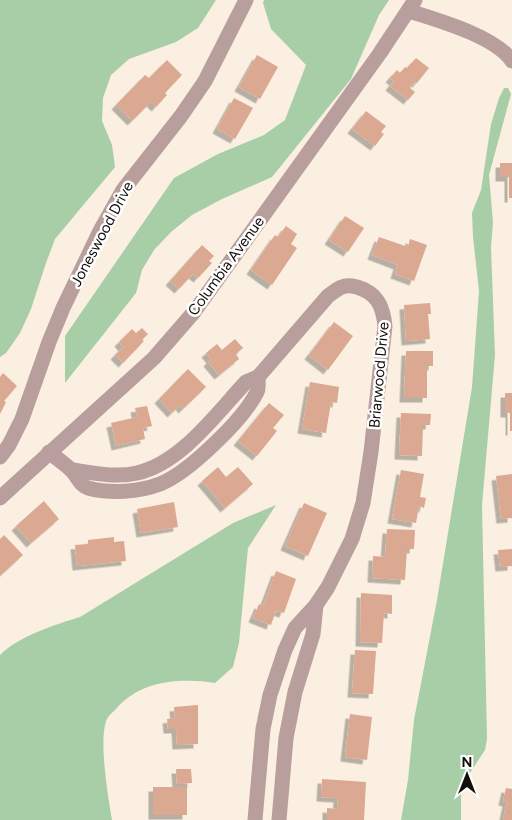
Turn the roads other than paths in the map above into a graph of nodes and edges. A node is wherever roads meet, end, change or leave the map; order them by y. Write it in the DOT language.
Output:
graph roads {
  1 [pos="246,0"];
  2 [pos="412,6"];
  3 [pos="512,61"];
  4 [pos="49,452"];
  5 [pos="0,457"];
  6 [pos="0,498"];
  7 [pos="316,605"];
  8 [pos="255,820"];
  9 [pos="279,820"];
  1 -- 5 [label="street, Joneswood Drive"];
  2 -- 3 [label="street"];
  2 -- 4 [label="street, Columbia Avenue"];
  4 -- 6 [label="street, Columbia Avenue"];
  4 -- 7 [label="street, Briarwood Drive"];
  7 -- 8 [label="street, Briarwood Drive"];
  7 -- 9 [label="street, Briarwood Drive"];
}
